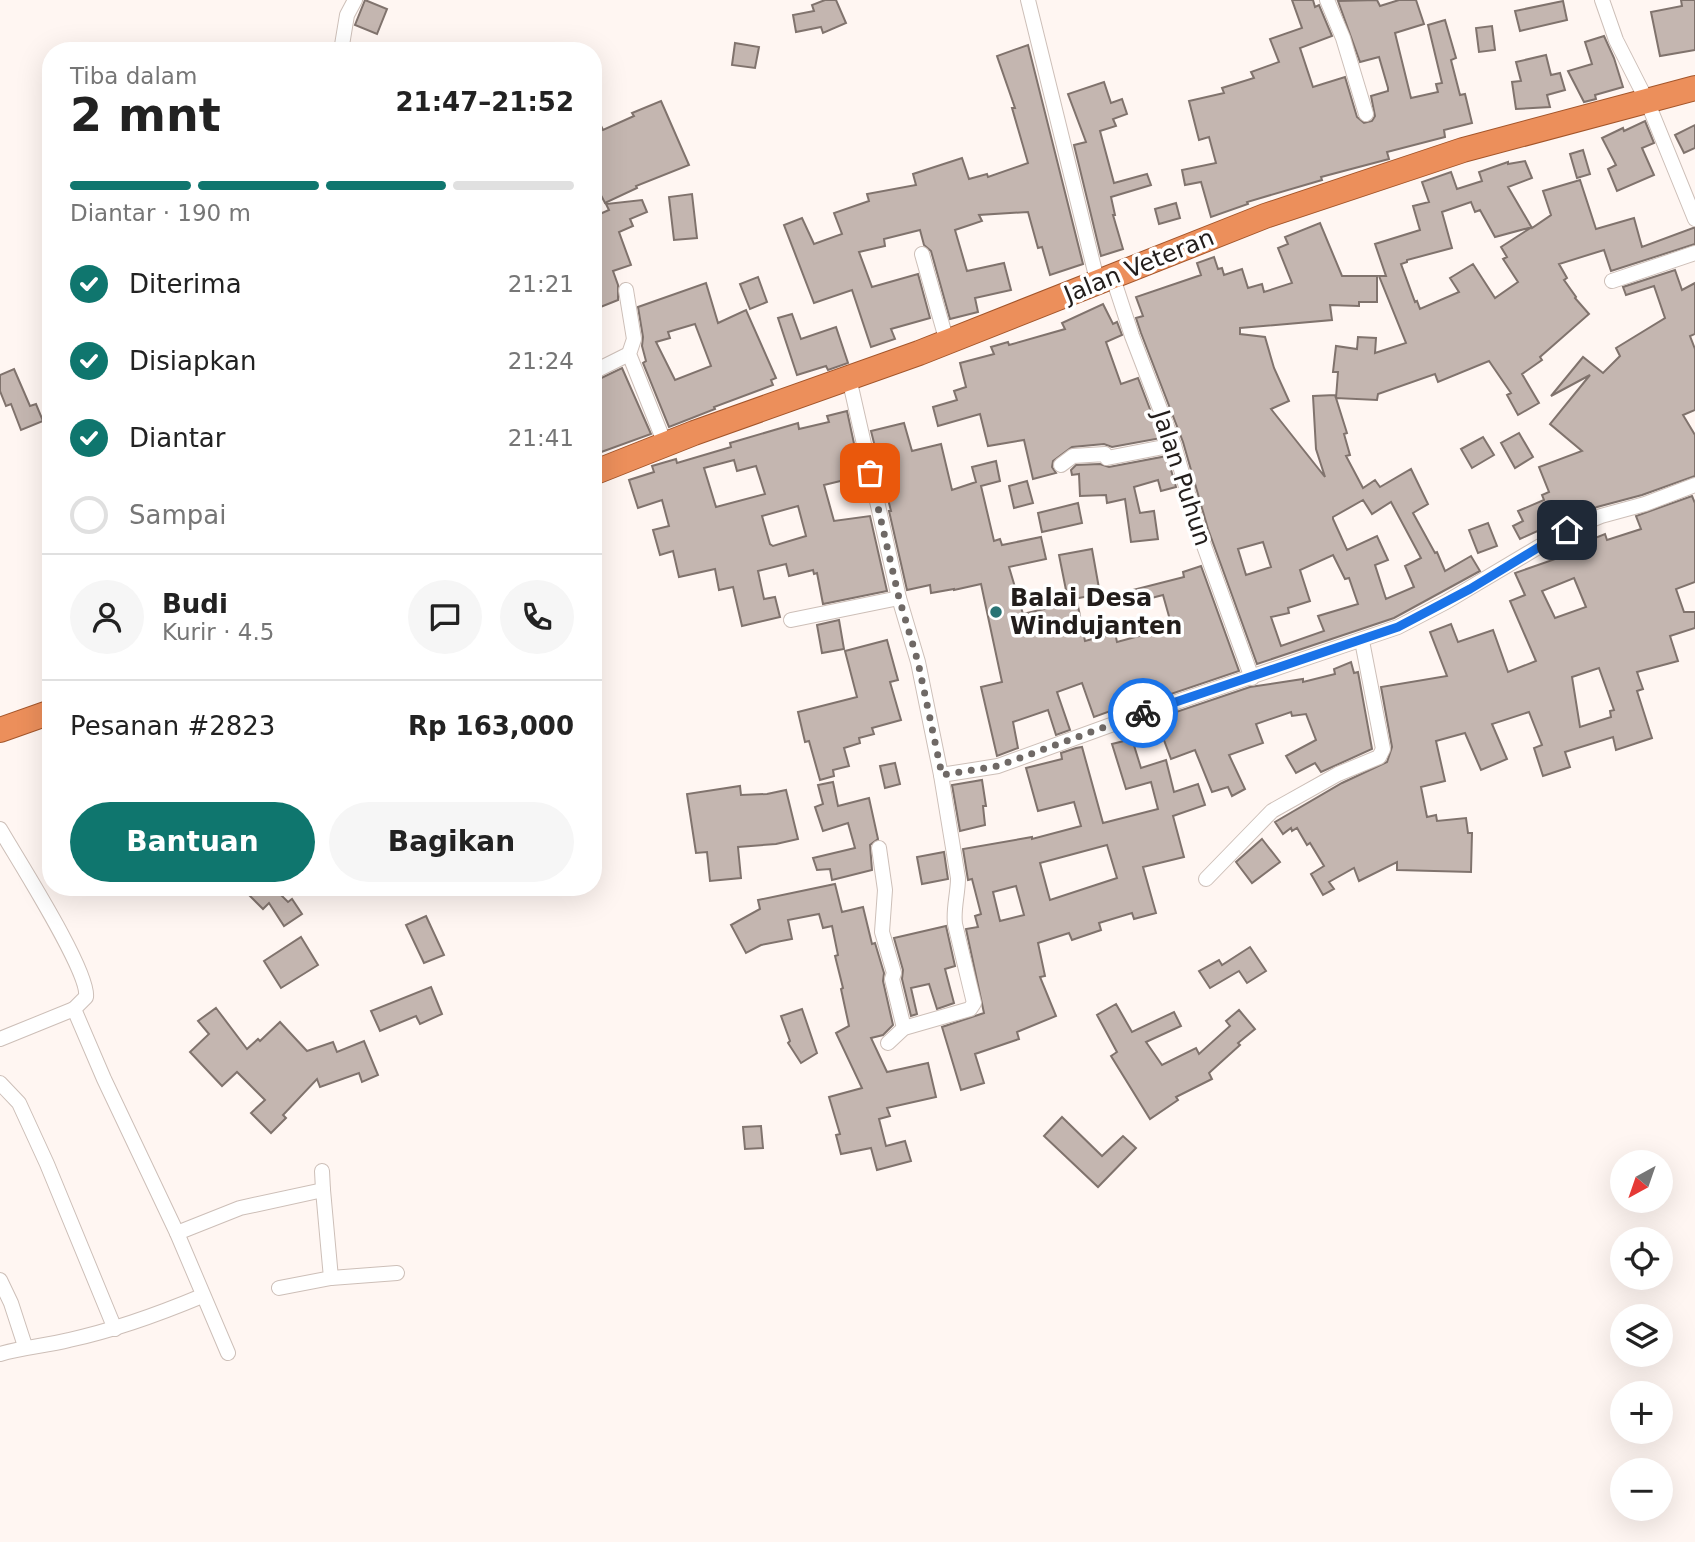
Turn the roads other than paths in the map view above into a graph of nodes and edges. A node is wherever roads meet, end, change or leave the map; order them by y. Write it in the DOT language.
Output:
graph roads {
  1 [pos="355,0"];
  2 [pos="1028,0"];
  3 [pos="1327,0"];
  4 [pos="1602,0"];
  5 [pos="342,42"];
  6 [pos="1695,88"];
  7 [pos="1647,102"];
  8 [pos="1366,114"];
  9 [pos="1689,187"];
  10 [pos="1695,219"];
  11 [pos="1695,253"];
  12 [pos="922,254"];
  13 [pos="1105,281"];
  14 [pos="1612,281"];
  15 [pos="626,290"];
  16 [pos="947,342"];
  17 [pos="629,354"];
  18 [pos="602,368"];
  19 [pos="849,378"];
  20 [pos="666,443"];
  21 [pos="1174,445"];
  22 [pos="602,466"];
  23 [pos="1061,466"];
  24 [pos="1695,485"];
  25 [pos="899,598"];
  26 [pos="791,620"];
  27 [pos="1362,641"];
  28 [pos="1252,678"];
  29 [pos="42,715"];
  30 [pos="0,730"];
  31 [pos="942,775"];
  32 [pos="0,829"];
  33 [pos="879,848"];
  34 [pos="1206,879"];
  35 [pos="74,1009"];
  36 [pos="904,1028"];
  37 [pos="0,1039"];
  38 [pos="888,1044"];
  39 [pos="0,1083"];
  40 [pos="322,1171"];
  41 [pos="323,1190"];
  42 [pos="177,1233"];
  43 [pos="397,1273"];
  44 [pos="331,1279"];
  45 [pos="0,1280"];
  46 [pos="279,1288"];
  47 [pos="202,1296"];
  48 [pos="115,1329"];
  49 [pos="25,1346"];
  50 [pos="228,1353"];
  51 [pos="0,1354"];
  1 -- 5 [label="street"];
  2 -- 13 [label="street, Jalan Puhun"];
  3 -- 8 [label="street"];
  4 -- 7 [label="street"];
  6 -- 7 [label="highway, Jalan Veteran"];
  7 -- 9 [label="street"];
  7 -- 13 [label="highway, Jalan Veteran"];
  9 -- 10 [label="street"];
  11 -- 14 [label="street"];
  12 -- 16 [label="street"];
  13 -- 16 [label="highway, Jalan Veteran"];
  13 -- 21 [label="street, Jalan Puhun"];
  15 -- 17 [label="street"];
  16 -- 19 [label="highway, Jalan Veteran"];
  17 -- 18 [label="street"];
  17 -- 20 [label="street"];
  19 -- 20 [label="highway, Jalan Veteran"];
  19 -- 25 [label="street"];
  20 -- 22 [label="highway, Jalan Veteran"];
  21 -- 23 [label="street"];
  21 -- 28 [label="street, Jalan Puhun"];
  24 -- 27 [label="street"];
  25 -- 26 [label="street"];
  25 -- 31 [label="street"];
  27 -- 28 [label="street"];
  27 -- 34 [label="street"];
  28 -- 31 [label="street"];
  29 -- 30 [label="highway"];
  31 -- 36 [label="street"];
  32 -- 35 [label="street"];
  33 -- 36 [label="street"];
  35 -- 37 [label="street"];
  35 -- 42 [label="street"];
  36 -- 38 [label="street"];
  39 -- 48 [label="street"];
  40 -- 41 [label="street"];
  41 -- 42 [label="street"];
  41 -- 44 [label="street"];
  42 -- 47 [label="street"];
  43 -- 44 [label="street"];
  44 -- 46 [label="street"];
  45 -- 49 [label="street"];
  47 -- 48 [label="street"];
  47 -- 50 [label="street"];
  48 -- 49 [label="street"];
  49 -- 51 [label="street"];
}
